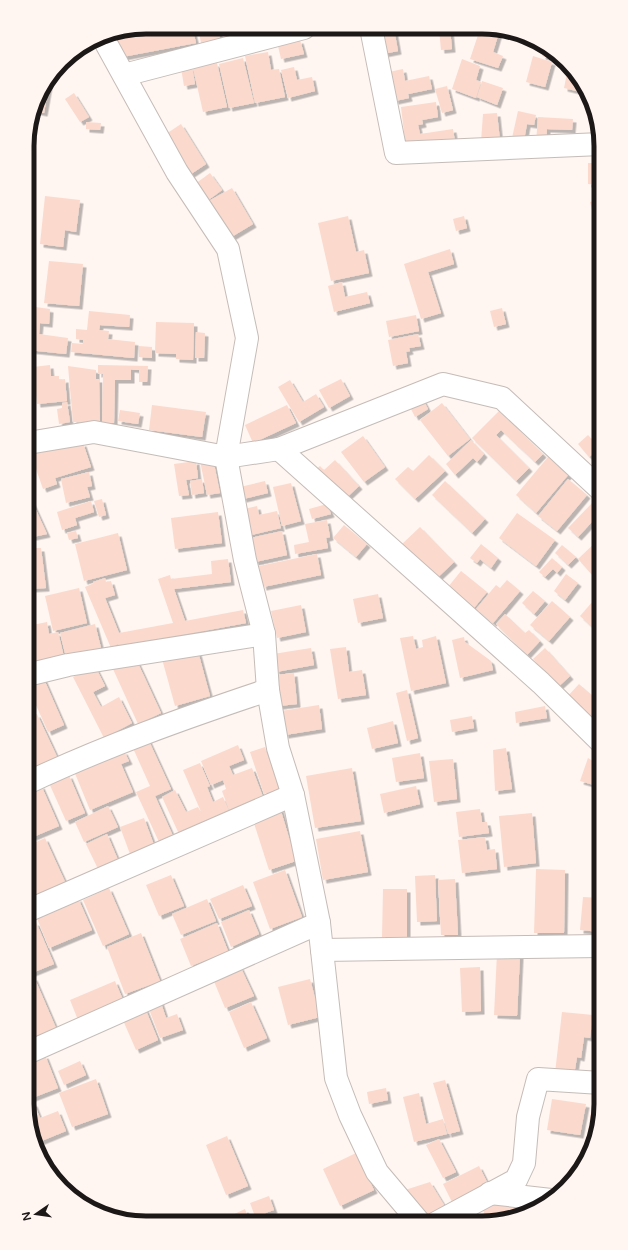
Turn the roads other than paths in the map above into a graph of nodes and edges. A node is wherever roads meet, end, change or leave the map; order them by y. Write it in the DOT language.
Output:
graph roads {
  1 [pos="281,34"];
  2 [pos="372,34"];
  3 [pos="105,42"];
  4 [pos="124,75"];
  5 [pos="594,143"];
  6 [pos="34,442"];
  7 [pos="278,449"];
  8 [pos="226,457"];
  9 [pos="594,483"];
  10 [pos="264,634"];
  11 [pos="34,673"];
  12 [pos="268,690"];
  13 [pos="594,735"];
  14 [pos="34,780"];
  15 [pos="293,795"];
  16 [pos="34,908"];
  17 [pos="319,923"];
  18 [pos="594,946"];
  19 [pos="322,950"];
  20 [pos="34,1050"];
  21 [pos="594,1083"];
  22 [pos="490,1193"];
  23 [pos="541,1199"];
  24 [pos="414,1216"];
  25 [pos="449,1216"];
  1 -- 4 [label="street"];
  2 -- 5 [label="street"];
  3 -- 4 [label="street"];
  4 -- 8 [label="street"];
  6 -- 8 [label="street"];
  7 -- 8 [label="street"];
  7 -- 9 [label="street"];
  7 -- 13 [label="street"];
  8 -- 10 [label="street"];
  10 -- 11 [label="street"];
  10 -- 12 [label="street"];
  12 -- 14 [label="street"];
  12 -- 15 [label="street"];
  15 -- 16 [label="street"];
  15 -- 17 [label="street"];
  17 -- 19 [label="street"];
  17 -- 20 [label="street"];
  18 -- 19 [label="street"];
  19 -- 24 [label="street"];
  21 -- 22 [label="street"];
  22 -- 23 [label="street"];
  22 -- 25 [label="street"];
}
